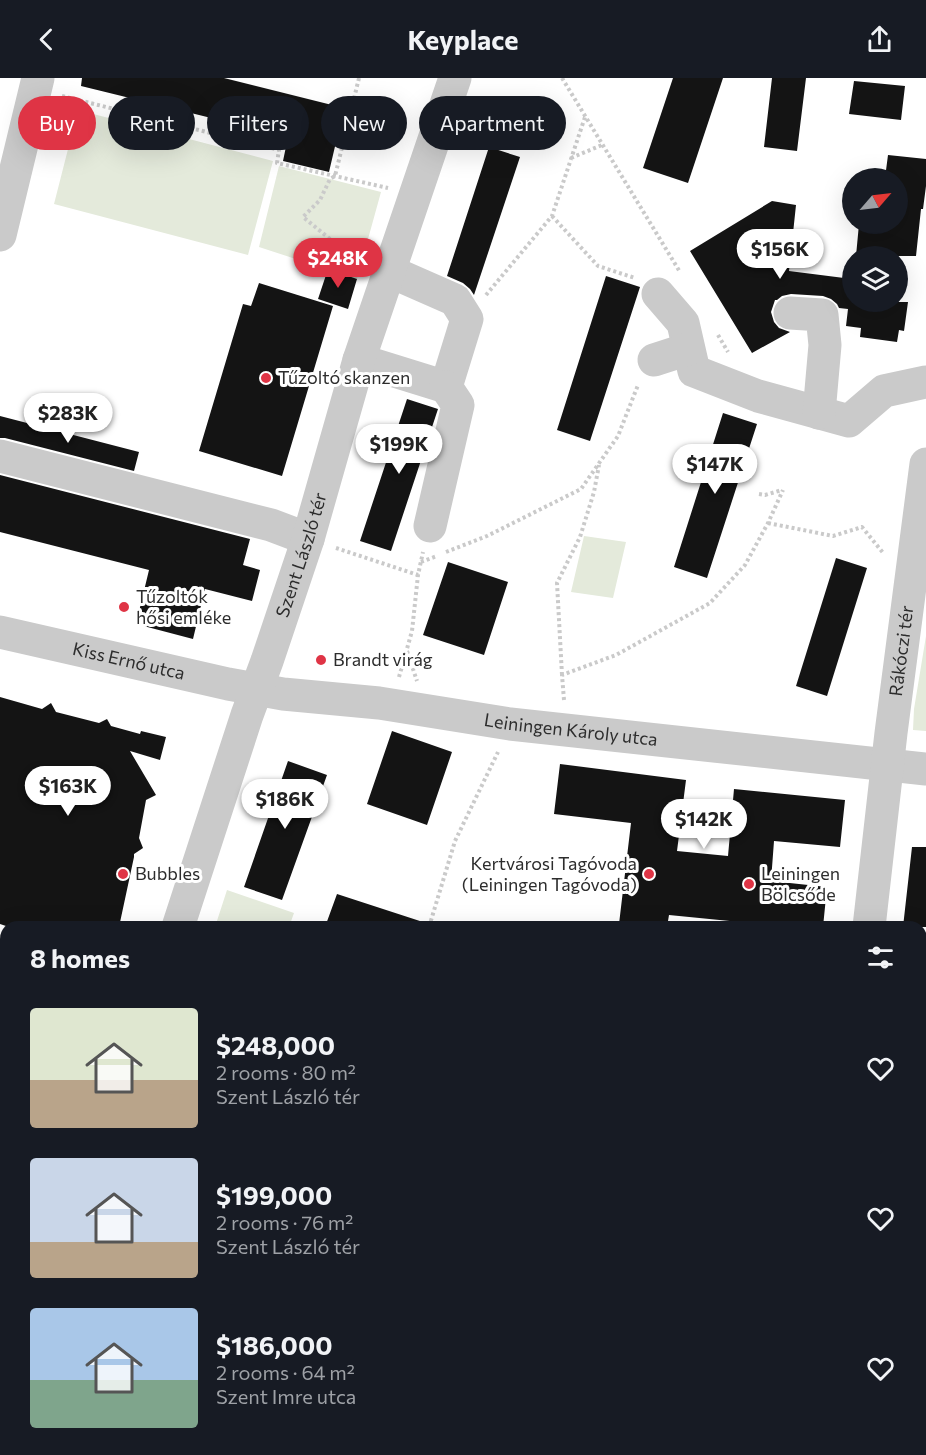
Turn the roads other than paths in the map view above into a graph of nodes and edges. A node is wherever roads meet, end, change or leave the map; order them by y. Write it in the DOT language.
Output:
graph roads {
  1 [pos="455,78"];
  2 [pos="37,83"];
  3 [pos="0,235"];
  4 [pos="389,271"];
  5 [pos="669,284"];
  6 [pos="790,313"];
  7 [pos="688,349"];
  8 [pos="359,360"];
  9 [pos="654,360"];
  10 [pos="926,382"];
  11 [pos="446,387"];
  12 [pos="819,413"];
  13 [pos="0,456"];
  14 [pos="926,464"];
  15 [pos="430,526"];
  16 [pos="308,539"];
  17 [pos="0,632"];
  18 [pos="257,689"];
  19 [pos="888,765"];
  20 [pos="926,769"];
  21 [pos="180,921"];
  22 [pos="870,921"];
  1 -- 4 [label="street, Szent László tér"];
  2 -- 3 [label="street"];
  4 -- 8 [label="street, Szent László tér"];
  4 -- 11 [label="street"];
  5 -- 7 [label="street"];
  6 -- 12 [label="street"];
  7 -- 9 [label="street"];
  7 -- 12 [label="street"];
  8 -- 11 [label="street"];
  8 -- 16 [label="street, Szent László tér"];
  10 -- 12 [label="street"];
  11 -- 15 [label="street"];
  13 -- 16 [label="street"];
  14 -- 19 [label="street, Rákóczi tér"];
  16 -- 18 [label="street, Szent László tér"];
  17 -- 18 [label="street, Kiss Ernő utca"];
  18 -- 19 [label="street, Leiningen Károly utca"];
  18 -- 21 [label="street, Szent László tér"];
  19 -- 20 [label="street"];
  19 -- 22 [label="street, Rákóczi tér"];
}
